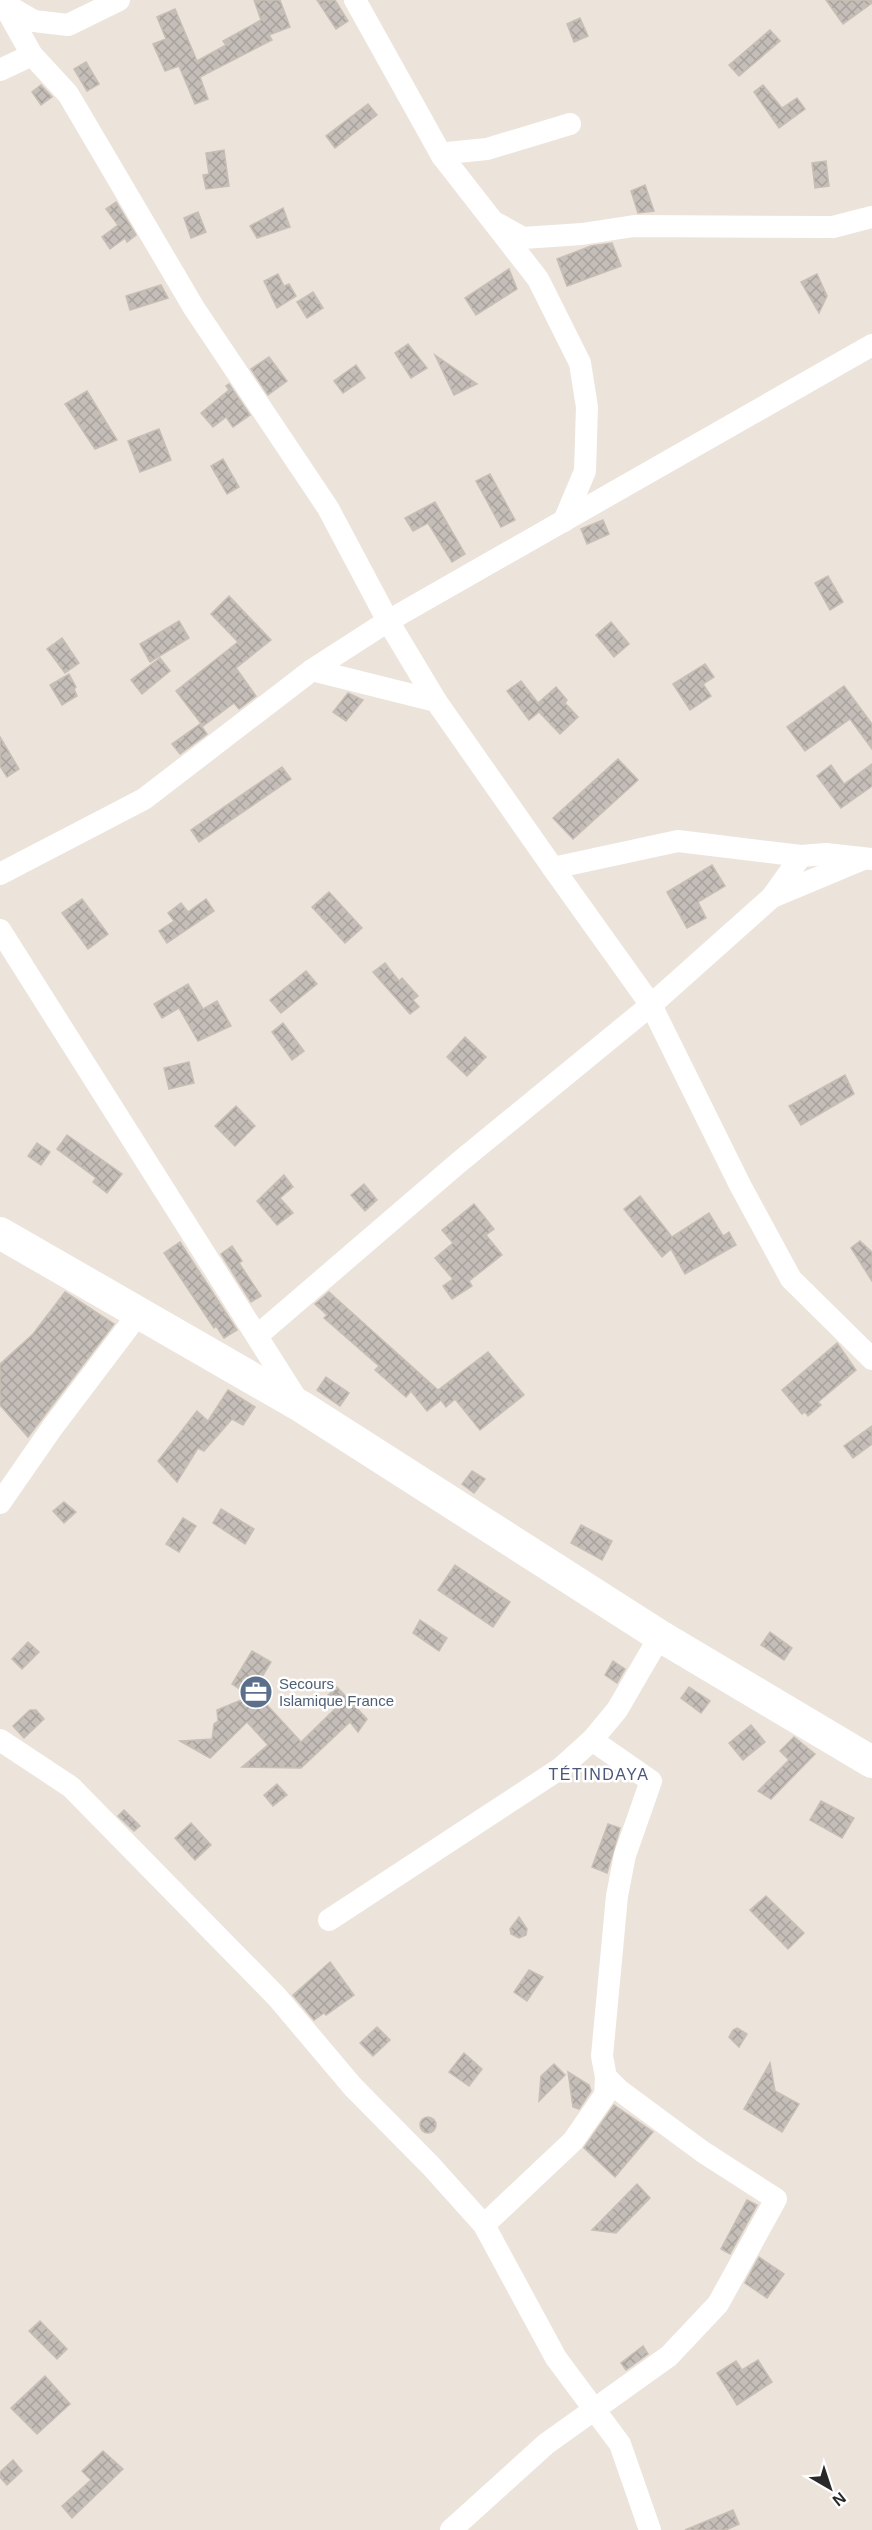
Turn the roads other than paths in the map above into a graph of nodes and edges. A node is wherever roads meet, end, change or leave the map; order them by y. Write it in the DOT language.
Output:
graph roads {
  1 [pos="119,0"];
  2 [pos="355,0"];
  3 [pos="3,3"];
  4 [pos="32,55"];
  5 [pos="0,70"];
  6 [pos="570,124"];
  7 [pos="442,156"];
  8 [pos="872,218"];
  9 [pos="494,222"];
  10 [pos="872,345"];
  11 [pos="564,521"];
  12 [pos="388,621"];
  13 [pos="312,670"];
  14 [pos="436,701"];
  15 [pos="801,856"];
  16 [pos="868,859"];
  17 [pos="553,868"];
  18 [pos="0,874"];
  19 [pos="772,897"];
  20 [pos="0,930"];
  21 [pos="651,1005"];
  22 [pos="0,1233"];
  23 [pos="139,1313"];
  24 [pos="257,1336"];
  25 [pos="872,1359"];
  26 [pos="302,1407"];
  27 [pos="0,1503"];
  28 [pos="660,1636"];
  29 [pos="0,1740"];
  30 [pos="592,1740"];
  31 [pos="872,1762"];
  32 [pos="329,1920"];
  33 [pos="606,2077"];
  34 [pos="484,2225"];
  35 [pos="593,2409"];
  36 [pos="451,2530"];
  37 [pos="650,2530"];
  1 -- 3 [label="street"];
  2 -- 7 [label="street"];
  3 -- 4 [label="street"];
  4 -- 5 [label="street"];
  4 -- 12 [label="street"];
  6 -- 7 [label="street"];
  7 -- 9 [label="street"];
  8 -- 9 [label="street"];
  9 -- 11 [label="street"];
  10 -- 11 [label="street"];
  11 -- 12 [label="street"];
  12 -- 13 [label="street"];
  12 -- 14 [label="street"];
  13 -- 14 [label="street"];
  13 -- 18 [label="street"];
  14 -- 17 [label="street"];
  15 -- 16 [label="street"];
  15 -- 17 [label="street"];
  15 -- 19 [label="street"];
  16 -- 19 [label="street"];
  17 -- 21 [label="street"];
  19 -- 21 [label="street"];
  20 -- 24 [label="street"];
  21 -- 24 [label="street"];
  21 -- 25 [label="street"];
  22 -- 23 [label="main road"];
  23 -- 26 [label="main road"];
  23 -- 27 [label="street"];
  24 -- 26 [label="street"];
  26 -- 28 [label="main road"];
  28 -- 30 [label="street"];
  28 -- 31 [label="main road"];
  29 -- 34 [label="street"];
  30 -- 32 [label="street"];
  30 -- 33 [label="street"];
  33 -- 34 [label="street"];
  33 -- 35 [label="street"];
  34 -- 35 [label="street"];
  35 -- 36 [label="street"];
  35 -- 37 [label="street"];
}
